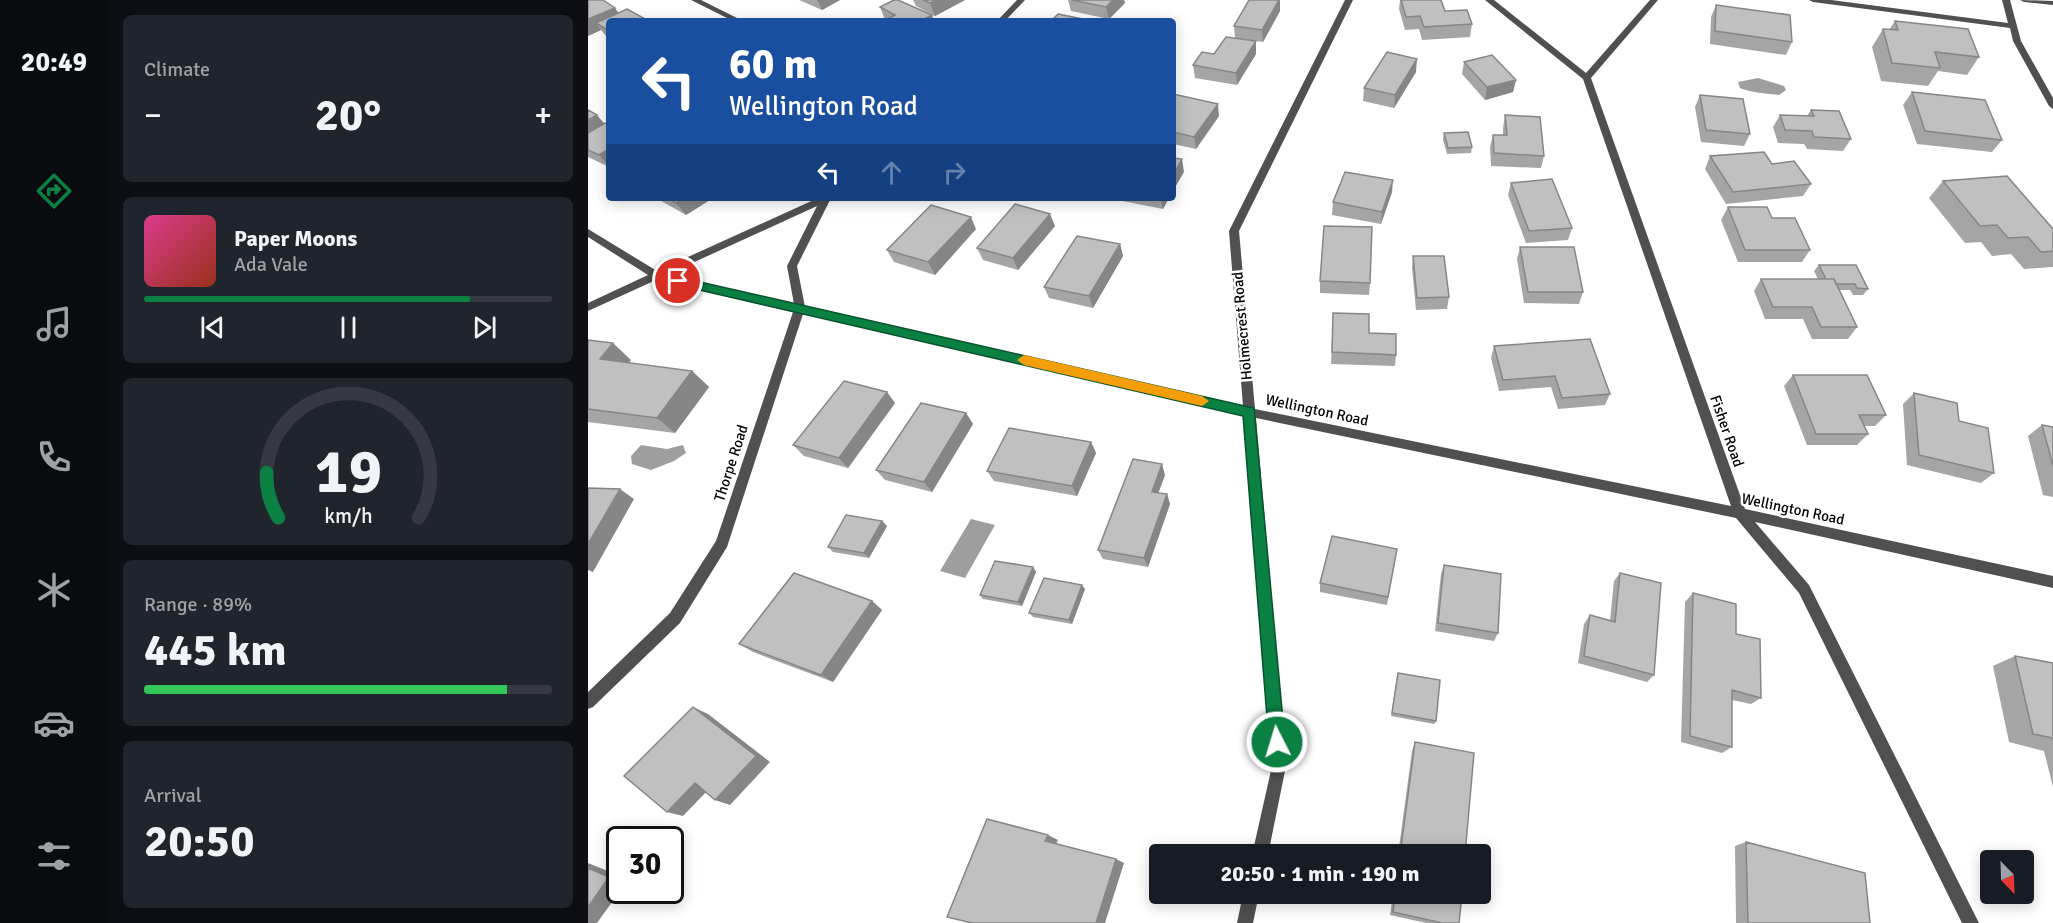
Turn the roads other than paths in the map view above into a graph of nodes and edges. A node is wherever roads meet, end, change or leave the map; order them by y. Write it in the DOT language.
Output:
graph roads {
  1 [pos="695,0"];
  2 [pos="1021,0"];
  3 [pos="1349,0"];
  4 [pos="1489,0"];
  5 [pos="1654,0"];
  6 [pos="1813,0"];
  7 [pos="2006,0"];
  8 [pos="2024,0"];
  9 [pos="2053,3"];
  10 [pos="734,18"];
  11 [pos="1003,18"];
  12 [pos="2014,26"];
  13 [pos="1587,78"];
  14 [pos="2053,106"];
  15 [pos="820,201"];
  16 [pos="824,201"];
  17 [pos="588,232"];
  18 [pos="658,277"];
  19 [pos="588,308"];
  20 [pos="800,308"];
  21 [pos="1249,412"];
  22 [pos="1740,513"];
  23 [pos="2053,582"];
  24 [pos="588,702"];
  25 [pos="1262,844"];
  26 [pos="1249,904"];
  27 [pos="1245,923"];
  28 [pos="1971,923"];
  1 -- 10 [label="street"];
  2 -- 11 [label="street"];
  3 -- 21 [label="street, Holmecrest Road"];
  4 -- 13 [label="street"];
  5 -- 13 [label="street"];
  6 -- 12 [label="street"];
  7 -- 12 [label="street"];
  8 -- 9 [label="street"];
  12 -- 14 [label="street"];
  13 -- 22 [label="street, Fisher Road"];
  15 -- 18 [label="street"];
  16 -- 20 [label="street, Thorpe Road"];
  17 -- 18 [label="street, Wellington Road"];
  18 -- 19 [label="street"];
  18 -- 20 [label="street, Wellington Road"];
  20 -- 21 [label="street, Wellington Road"];
  20 -- 24 [label="street, Thorpe Road"];
  21 -- 22 [label="street, Wellington Road"];
  21 -- 25 [label="street, Holmecrest Road"];
  22 -- 23 [label="street, Wellington Road"];
  22 -- 28 [label="street, Fisher Road"];
  26 -- 27 [label="street"];
}
